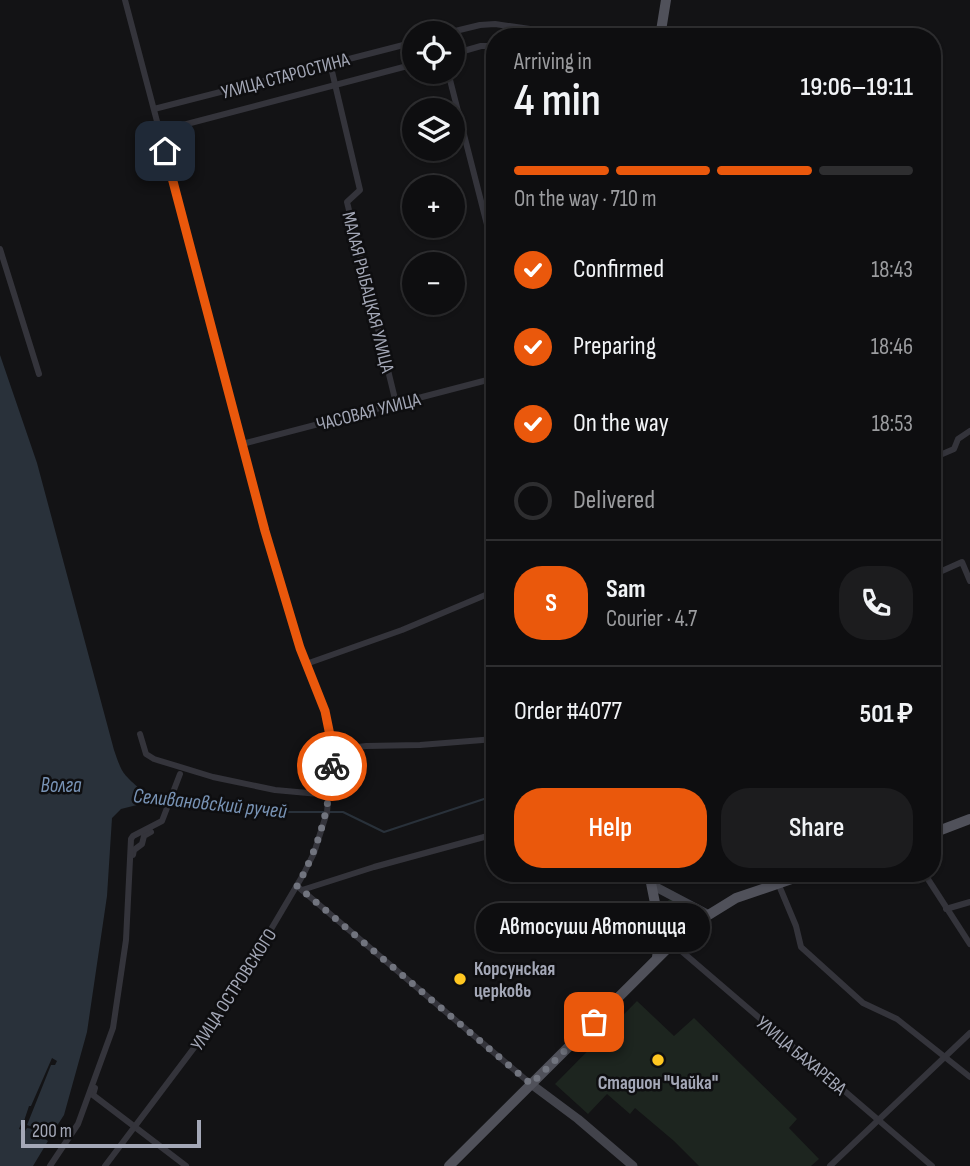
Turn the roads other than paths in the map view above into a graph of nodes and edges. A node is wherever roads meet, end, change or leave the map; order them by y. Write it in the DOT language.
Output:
graph roads {
  1 [pos="125,0"];
  2 [pos="666,0"];
  3 [pos="523,28"];
  4 [pos="661,28"];
  5 [pos="465,29"];
  6 [pos="402,45"];
  7 [pos="486,46"];
  8 [pos="465,51"];
  9 [pos="330,63"];
  10 [pos="402,67"];
  11 [pos="452,84"];
  12 [pos="335,85"];
  13 [pos="154,109"];
  14 [pos="160,131"];
  15 [pos="486,220"];
  16 [pos="0,249"];
  17 [pos="38,374"];
  18 [pos="486,380"];
  19 [pos="397,404"];
  20 [pos="970,431"];
  21 [pos="242,444"];
  22 [pos="941,455"];
  23 [pos="941,571"];
  24 [pos="970,581"];
  25 [pos="486,595"];
  26 [pos="306,664"];
  27 [pos="140,734"];
  28 [pos="486,740"];
  29 [pos="333,750"];
  30 [pos="180,774"];
  31 [pos="330,795"];
  32 [pos="970,819"];
  33 [pos="941,830"];
  34 [pos="155,831"];
  35 [pos="486,836"];
  36 [pos="652,882"];
  37 [pos="656,882"];
  38 [pos="781,882"];
  39 [pos="930,882"];
  40 [pos="778,883"];
  41 [pos="299,888"];
  42 [pos="970,902"];
  43 [pos="946,909"];
  44 [pos="707,914"];
  45 [pos="672,943"];
  46 [pos="970,944"];
  47 [pos="656,960"];
  48 [pos="970,1033"];
  49 [pos="945,1056"];
  50 [pos="970,1077"];
  51 [pos="531,1084"];
  52 [pos="879,1121"];
  53 [pos="135,1127"];
  54 [pos="50,1166"];
  55 [pos="105,1166"];
  56 [pos="186,1166"];
  57 [pos="449,1166"];
  58 [pos="633,1166"];
  59 [pos="830,1166"];
  60 [pos="932,1166"];
  1 -- 13 [label="street, УЛИЦА ОСТРОВСКОГО"];
  2 -- 4 [label="main road"];
  3 -- 5 [label="street"];
  6 -- 9 [label="street, УЛИЦА СТАРОСТИНА"];
  7 -- 8 [label="street"];
  9 -- 12 [label="street, МАЛАЯ РЫБАЦКАЯ УЛИЦА"];
  9 -- 13 [label="street, УЛИЦА СТАРОСТИНА"];
  10 -- 12 [label="street, УЛИЦА СТАРОСТИНА"];
  11 -- 15 [label="street"];
  12 -- 14 [label="street, УЛИЦА СТАРОСТИНА"];
  12 -- 19 [label="street, МАЛАЯ РЫБАЦКАЯ УЛИЦА"];
  13 -- 14 [label="street, УЛИЦА ОСТРОВСКОГО"];
  14 -- 21 [label="street, УЛИЦА ОСТРОВСКОГО"];
  16 -- 17 [label="street"];
  18 -- 19 [label="street, ЧАСОВАЯ УЛИЦА"];
  19 -- 21 [label="street, ЧАСОВАЯ УЛИЦА"];
  20 -- 22 [label="street"];
  21 -- 26 [label="street, УЛИЦА ОСТРОВСКОГО"];
  23 -- 24 [label="street"];
  25 -- 26 [label="street"];
  26 -- 29 [label="street, УЛИЦА ОСТРОВСКОГО"];
  27 -- 31 [label="street"];
  28 -- 29 [label="street"];
  29 -- 31 [label="street, УЛИЦА ОСТРОВСКОГО"];
  30 -- 54 [label="street"];
  31 -- 41 [label="street, УЛИЦА ОСТРОВСКОГО"];
  32 -- 33 [label="main road"];
  34 -- 53 [label="street"];
  35 -- 41 [label="street"];
  36 -- 47 [label="main road"];
  37 -- 44 [label="main road"];
  38 -- 40 [label="main road"];
  39 -- 43 [label="street"];
  40 -- 44 [label="main road"];
  40 -- 49 [label="street"];
  41 -- 51 [label="street"];
  41 -- 53 [label="street, УЛИЦА ОСТРОВСКОГО"];
  42 -- 43 [label="street"];
  43 -- 46 [label="street"];
  44 -- 45 [label="main road"];
  45 -- 47 [label="main road"];
  45 -- 52 [label="street, УЛИЦА БАХАРЕВА"];
  47 -- 51 [label="main road"];
  48 -- 49 [label="street"];
  49 -- 50 [label="street"];
  49 -- 52 [label="street"];
  51 -- 57 [label="main road"];
  51 -- 58 [label="main road"];
  52 -- 59 [label="street"];
  52 -- 60 [label="street, УЛИЦА БАХАРЕВА"];
  53 -- 55 [label="street, УЛИЦА ОСТРОВСКОГО"];
  53 -- 56 [label="street"];
}
